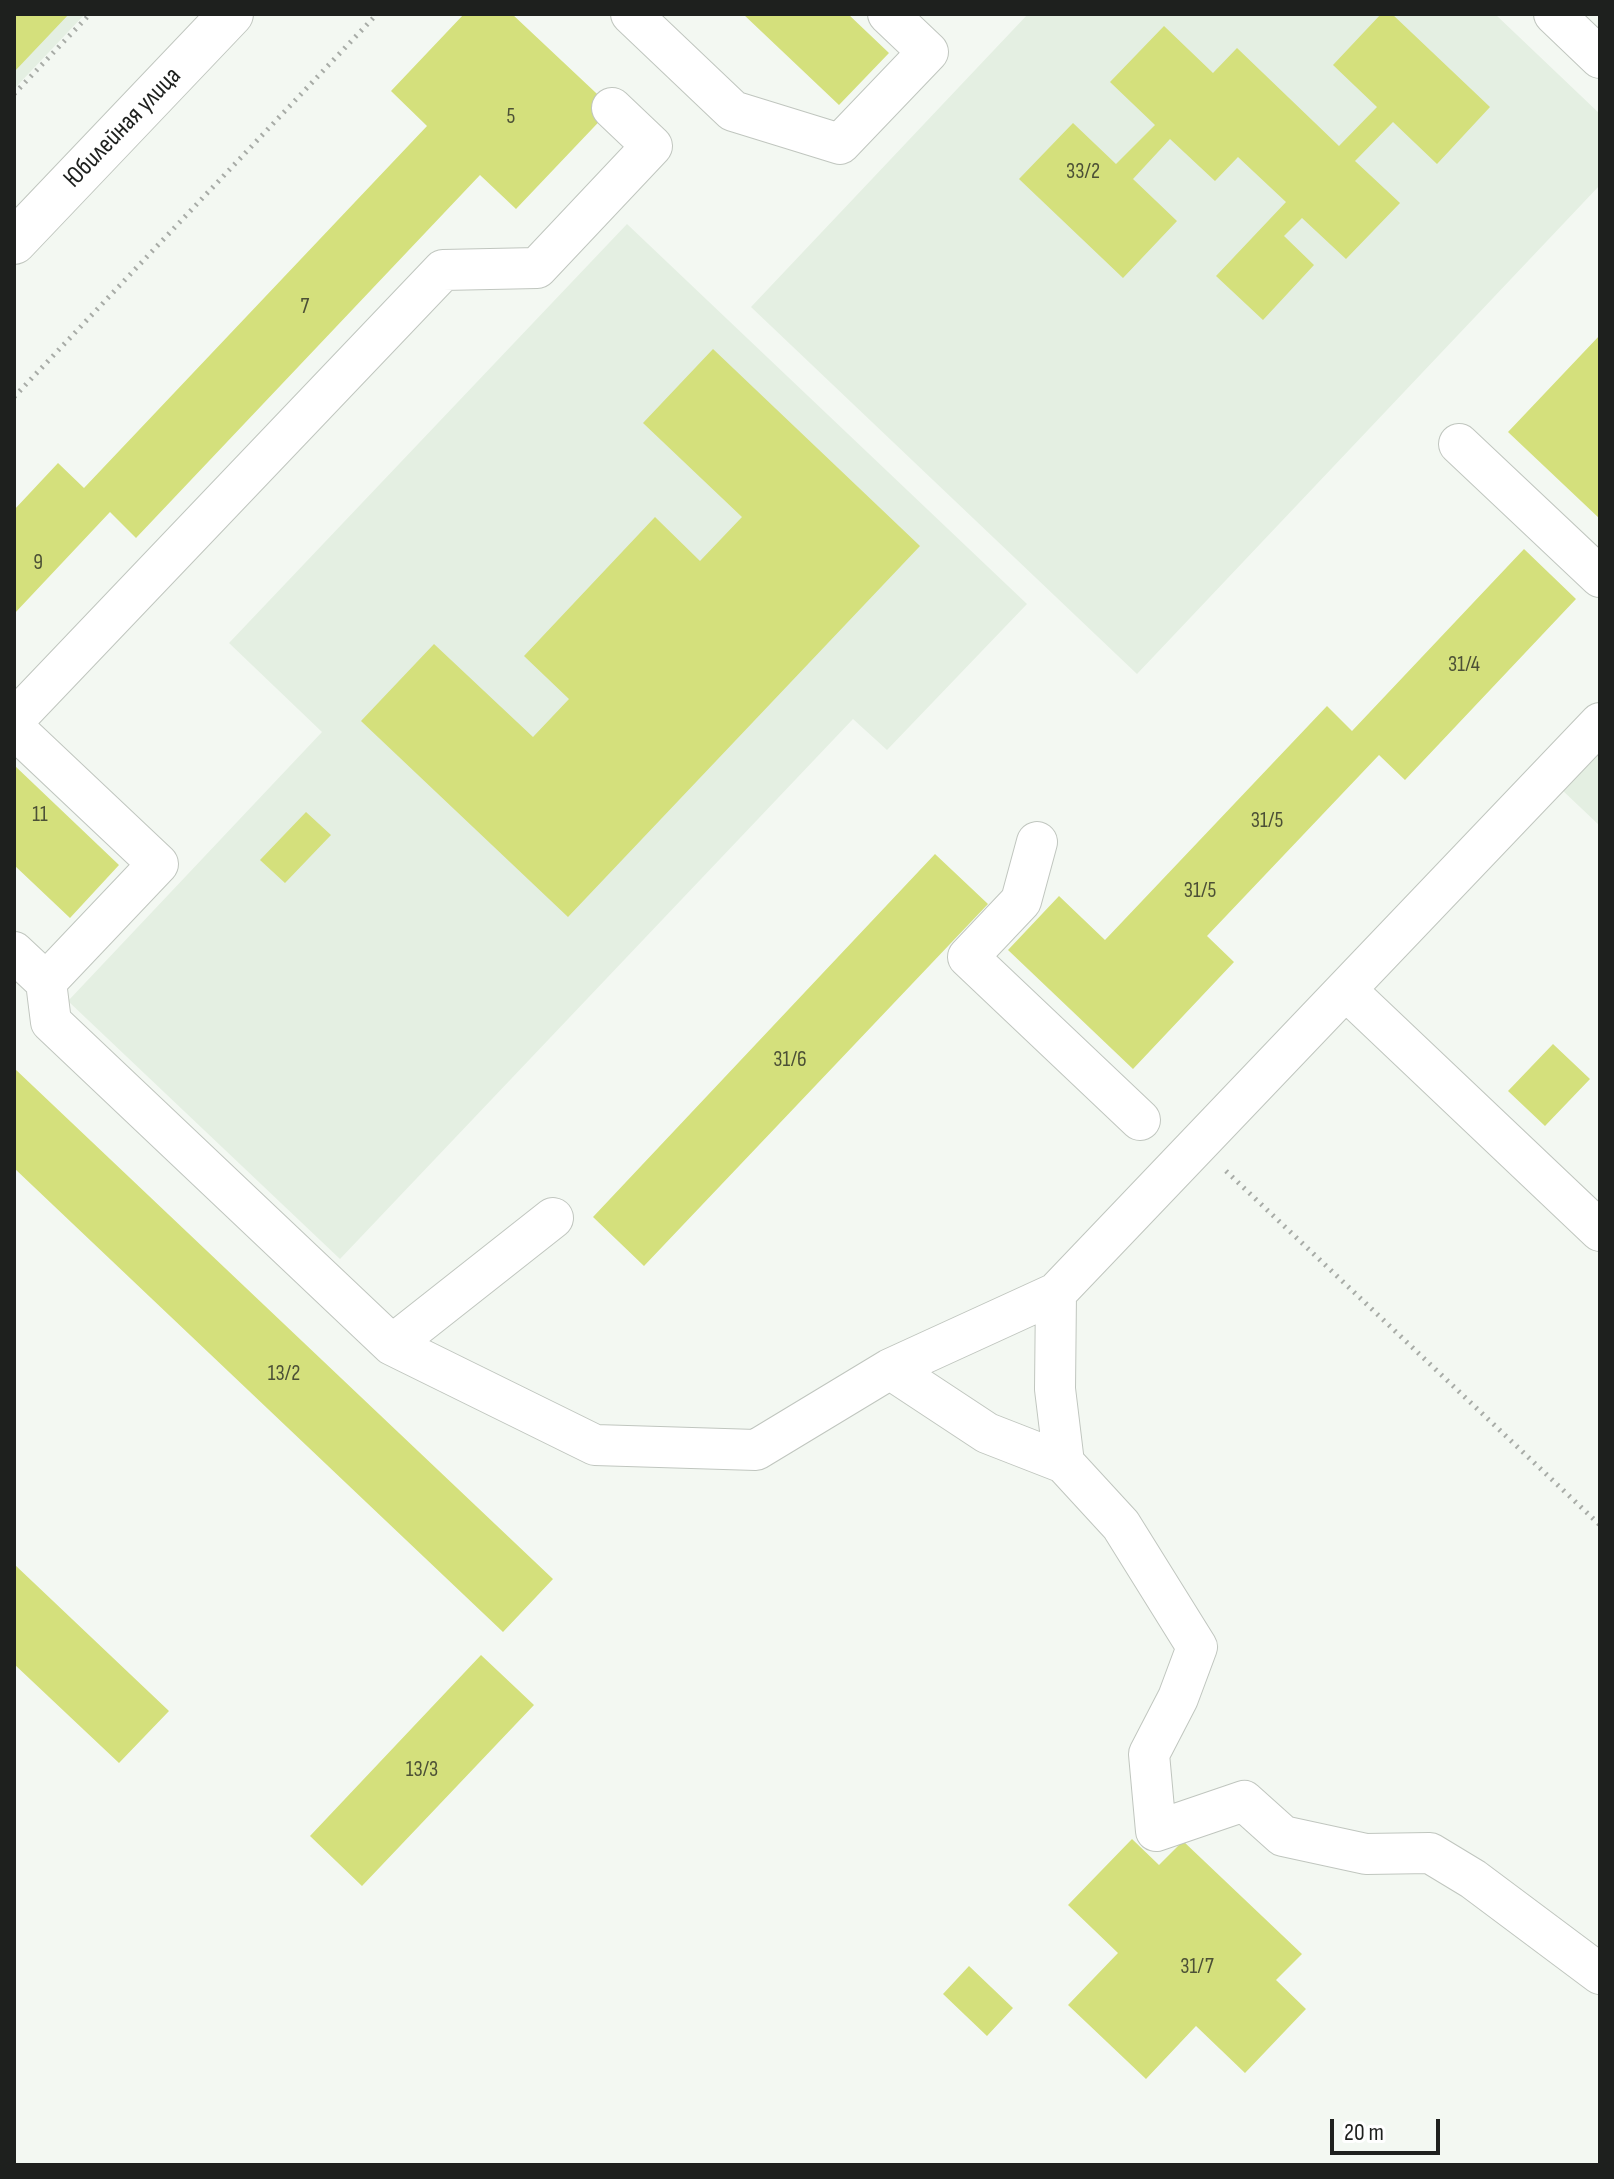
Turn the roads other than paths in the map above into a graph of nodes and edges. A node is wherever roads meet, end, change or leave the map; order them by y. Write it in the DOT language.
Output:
graph roads {
  1 [pos="231,14"];
  2 [pos="631,14"];
  3 [pos="888,14"];
  4 [pos="1554,14"];
  5 [pos="1600,58"];
  6 [pos="612,108"];
  7 [pos="14,242"];
  8 [pos="1459,444"];
  9 [pos="1600,577"];
  10 [pos="14,720"];
  11 [pos="1600,723"];
  12 [pos="14,728"];
  13 [pos="1037,842"];
  14 [pos="14,952"];
  15 [pos="46,982"];
  16 [pos="1347,991"];
  17 [pos="1140,1120"];
  18 [pos="553,1218"];
  19 [pos="1600,1231"];
  20 [pos="1056,1293"];
  21 [pos="392,1345"];
  22 [pos="890,1369"];
  23 [pos="1064,1463"];
  24 [pos="1600,1974"];
  1 -- 7 [label="main road, Юбилейная улица"];
  2 -- 3 [label="lane"];
  4 -- 5 [label="lane"];
  6 -- 10 [label="lane"];
  8 -- 9 [label="lane"];
  11 -- 16 [label="lane"];
  12 -- 15 [label="lane"];
  13 -- 17 [label="lane"];
  14 -- 15 [label="lane"];
  15 -- 21 [label="lane"];
  16 -- 19 [label="lane"];
  16 -- 20 [label="lane"];
  18 -- 21 [label="lane"];
  20 -- 22 [label="lane"];
  20 -- 23 [label="lane"];
  21 -- 22 [label="lane"];
  22 -- 23 [label="lane"];
  23 -- 24 [label="lane"];
}
